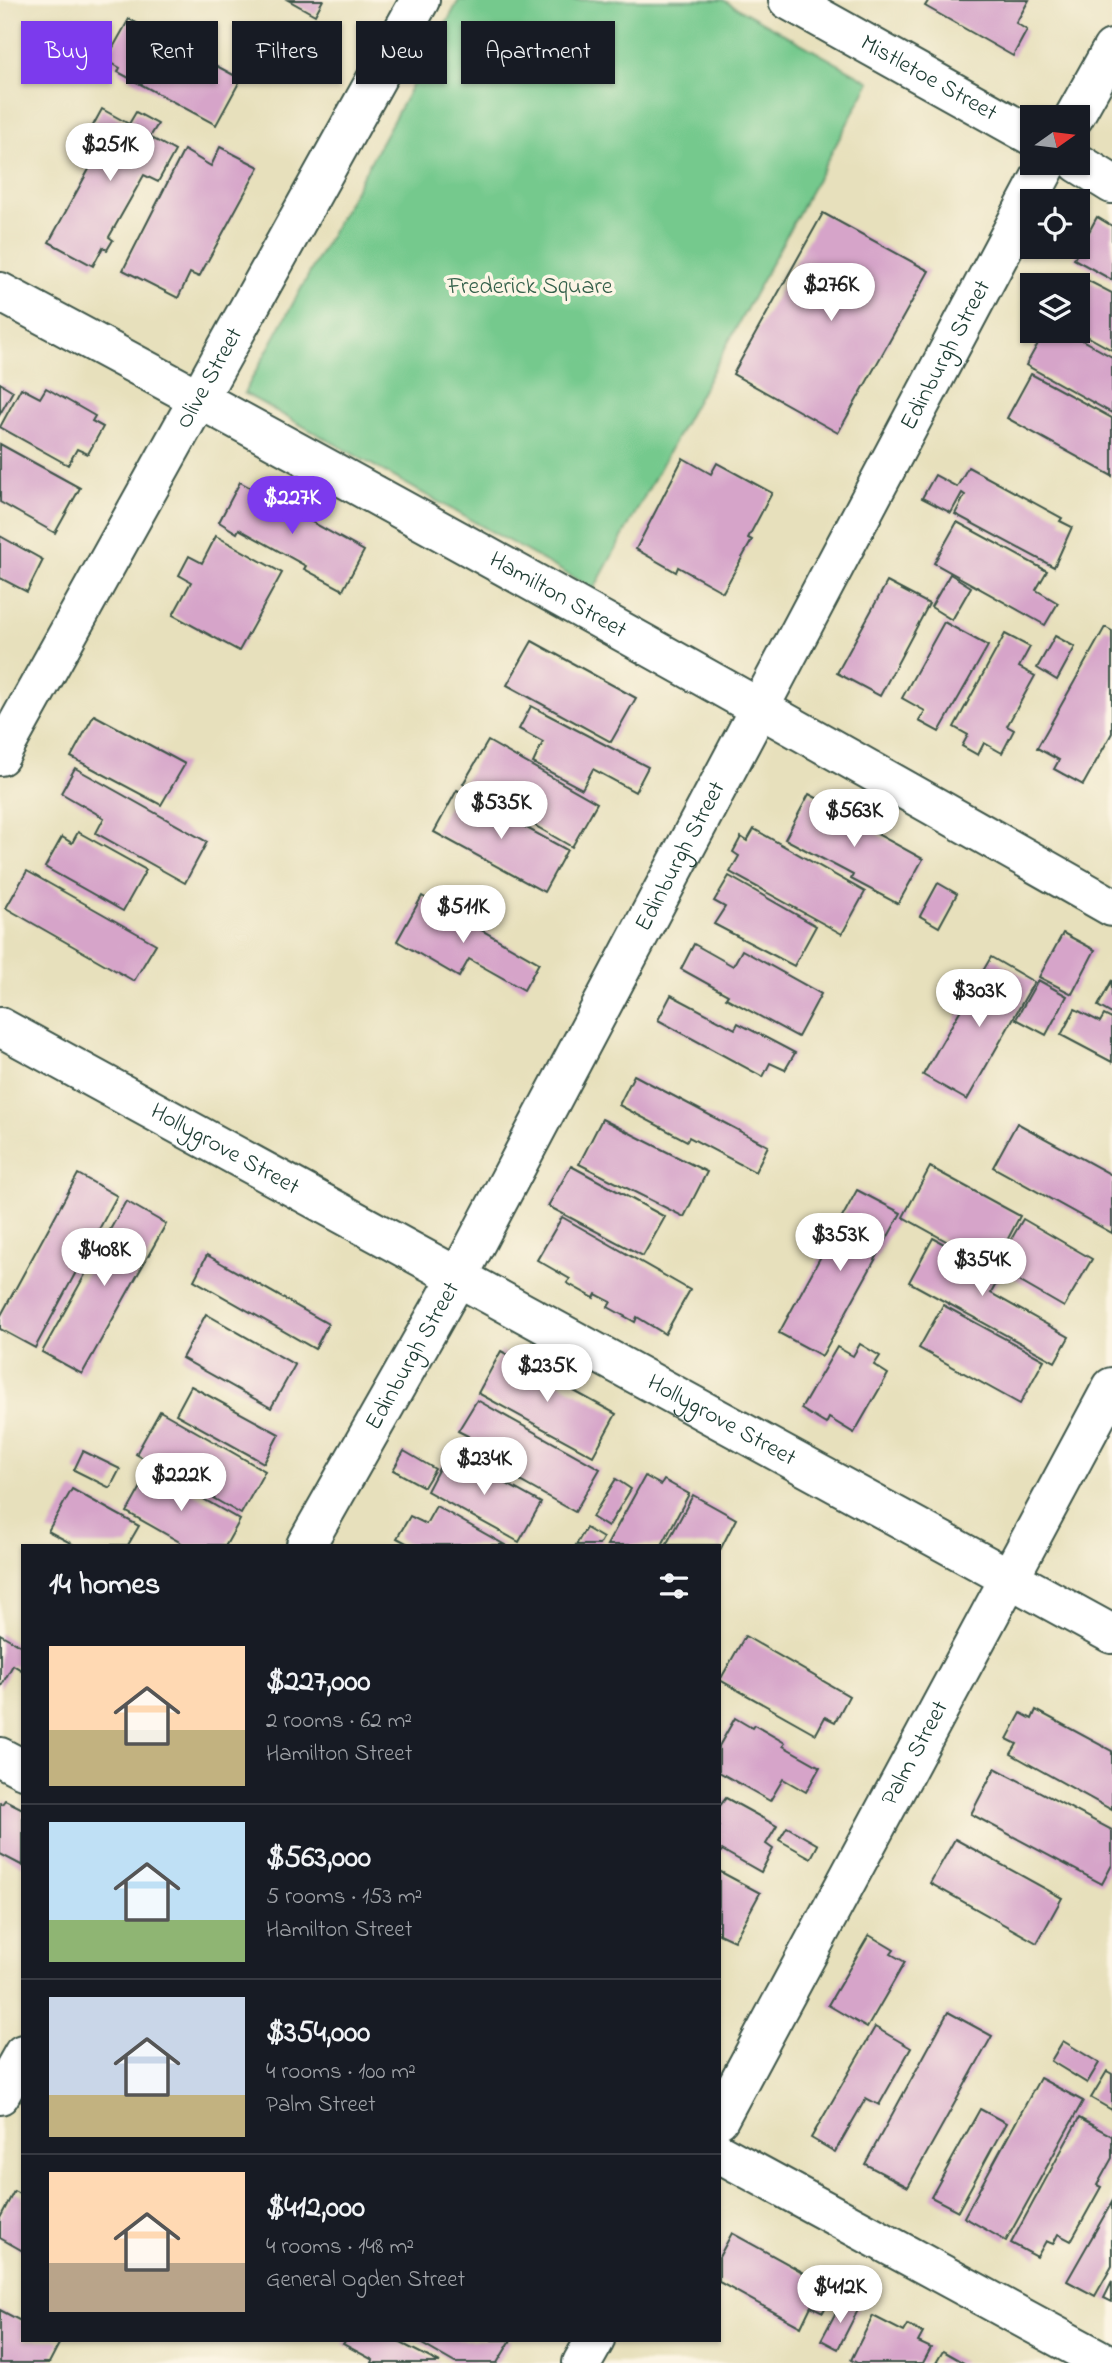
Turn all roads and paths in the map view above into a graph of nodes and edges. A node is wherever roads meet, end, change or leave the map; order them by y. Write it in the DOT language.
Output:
graph roads {
  1 [pos="420,0"];
  2 [pos="788,0"];
  3 [pos="1112,50"];
  4 [pos="1081,105"];
  5 [pos="1020,129"];
  6 [pos="1090,170"];
  7 [pos="1042,175"];
  8 [pos="1112,184"];
  9 [pos="0,292"];
  10 [pos="199,397"];
  11 [pos="760,707"];
  12 [pos="0,756"];
  13 [pos="1112,907"];
  14 [pos="0,1027"];
  15 [pos="458,1277"];
  16 [pos="1112,1387"];
  17 [pos="307,1544"];
  18 [pos="1009,1576"];
  19 [pos="1112,1634"];
  20 [pos="0,1757"];
  21 [pos="21,1768"];
  22 [pos="21,2058"];
  23 [pos="0,2095"];
  24 [pos="721,2115"];
  25 [pos="721,2154"];
  26 [pos="594,2342"];
  27 [pos="582,2363"];
  28 [pos="1106,2363"];
  1 -- 10 [label="street, Olive Street"];
  2 -- 5 [label="street, Mistletoe Street"];
  3 -- 4 [label="street"];
  6 -- 8 [label="street"];
  7 -- 11 [label="street, Edinburgh Street"];
  9 -- 10 [label="street, Hamilton Street"];
  10 -- 11 [label="street, Hamilton Street"];
  10 -- 12 [label="street, Olive Street"];
  11 -- 13 [label="street, Hamilton Street"];
  11 -- 15 [label="street, Edinburgh Street"];
  14 -- 15 [label="street, Hollygrove Street"];
  15 -- 17 [label="street, Edinburgh Street"];
  15 -- 18 [label="street, Hollygrove Street"];
  16 -- 18 [label="street, Palm Street"];
  18 -- 19 [label="street, Hollygrove Street"];
  18 -- 24 [label="street, Palm Street"];
  20 -- 21 [label="street"];
  22 -- 23 [label="street"];
  25 -- 28 [label="street"];
  26 -- 27 [label="street"];
}
